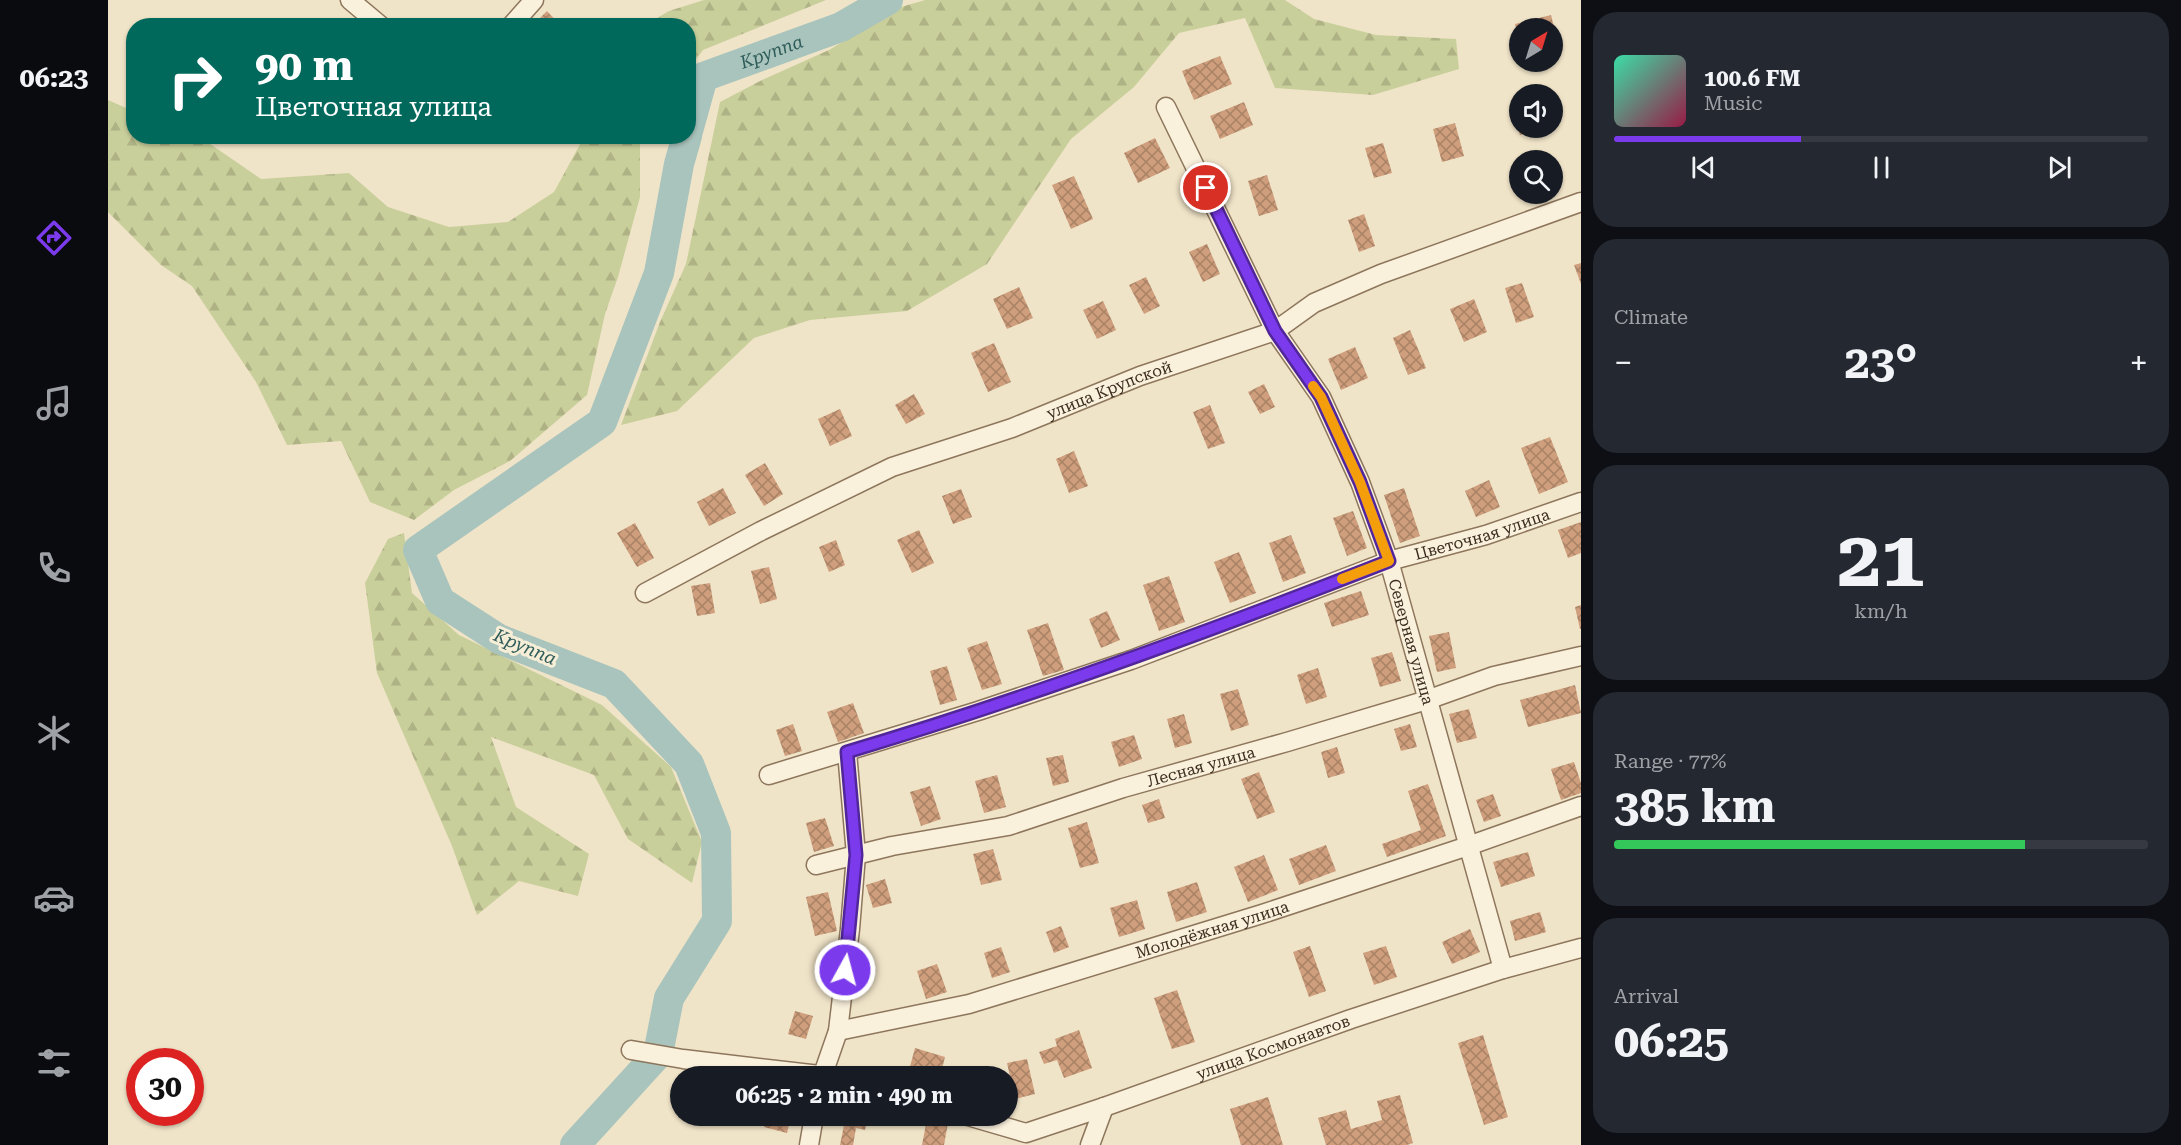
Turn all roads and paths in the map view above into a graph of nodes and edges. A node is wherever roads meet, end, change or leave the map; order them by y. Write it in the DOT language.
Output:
graph roads {
  1 [pos="350,0"];
  2 [pos="534,0"];
  3 [pos="371,18"];
  4 [pos="518,18"];
  5 [pos="1166,107"];
  6 [pos="1581,201"];
  7 [pos="1275,331"];
  8 [pos="1581,502"];
  9 [pos="1389,561"];
  10 [pos="645,593"];
  11 [pos="1581,656"];
  12 [pos="1427,700"];
  13 [pos="847,752"];
  14 [pos="769,776"];
  15 [pos="1581,806"];
  16 [pos="1468,846"];
  17 [pos="856,855"];
  18 [pos="816,866"];
  19 [pos="1581,948"];
  20 [pos="1503,969"];
  21 [pos="838,1031"];
  22 [pos="631,1050"];
  23 [pos="742,1066"];
  24 [pos="829,1066"];
  25 [pos="1104,1107"];
  26 [pos="812,1126"];
  27 [pos="1002,1126"];
  28 [pos="809,1145"];
  29 [pos="1090,1145"];
  1 -- 3 [label="street"];
  2 -- 4 [label="street"];
  5 -- 7 [label="street, Северная улица"];
  6 -- 7 [label="street, улица Крупской"];
  7 -- 9 [label="street, Северная улица"];
  7 -- 10 [label="street, улица Крупской"];
  8 -- 9 [label="street, Цветочная улица"];
  9 -- 12 [label="street, Северная улица"];
  9 -- 13 [label="street, Цветочная улица"];
  11 -- 12 [label="street, Лесная улица"];
  12 -- 16 [label="street, Северная улица"];
  12 -- 17 [label="street, Лесная улица"];
  13 -- 14 [label="street, Цветочная улица"];
  13 -- 17 [label="street"];
  15 -- 16 [label="street, Молодёжная улица"];
  16 -- 20 [label="street, Северная улица"];
  16 -- 21 [label="street, Молодёжная улица"];
  17 -- 18 [label="street, Лесная улица"];
  17 -- 21 [label="street"];
  19 -- 20 [label="street, улица Космонавтов"];
  20 -- 25 [label="street, улица Космонавтов"];
  21 -- 24 [label="street"];
  22 -- 23 [label="street"];
  25 -- 27 [label="street, улица Космонавтов"];
  25 -- 29 [label="street"];
  26 -- 28 [label="street"];
}
